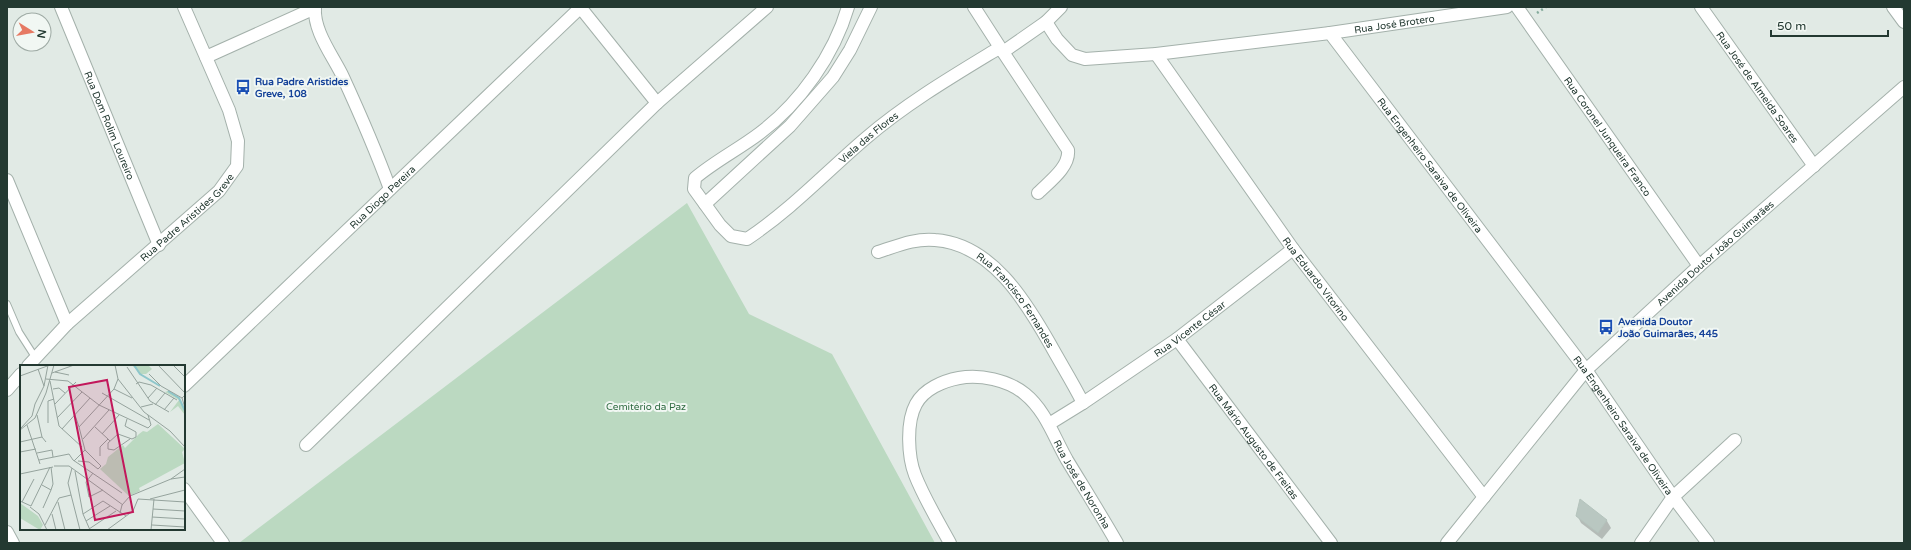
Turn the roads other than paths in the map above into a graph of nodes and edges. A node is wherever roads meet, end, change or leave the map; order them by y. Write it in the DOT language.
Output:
graph roads {
  1 [pos="61,7"];
  2 [pos="184,7"];
  3 [pos="581,7"];
  4 [pos="767,7"];
  5 [pos="848,7"];
  6 [pos="871,7"];
  7 [pos="974,7"];
  8 [pos="1061,7"];
  9 [pos="1507,7"];
  10 [pos="1517,7"];
  11 [pos="1701,7"];
  12 [pos="1893,7"];
  13 [pos="315,8"];
  14 [pos="1046,22"];
  15 [pos="1904,22"];
  16 [pos="1330,33"];
  17 [pos="1001,50"];
  18 [pos="1156,54"];
  19 [pos="206,57"];
  20 [pos="1904,87"];
  21 [pos="657,103"];
  22 [pos="1814,166"];
  23 [pos="7,180"];
  24 [pos="390,190"];
  25 [pos="1038,193"];
  26 [pos="705,204"];
  27 [pos="159,245"];
  28 [pos="1293,249"];
  29 [pos="878,252"];
  30 [pos="1699,266"];
  31 [pos="7,304"];
  32 [pos="67,324"];
  33 [pos="1177,339"];
  34 [pos="32,362"];
  35 [pos="1586,370"];
  36 [pos="20,375"];
  37 [pos="185,385"];
  38 [pos="7,390"];
  39 [pos="1083,403"];
  40 [pos="1049,424"];
  41 [pos="1735,440"];
  42 [pos="306,445"];
  43 [pos="185,489"];
  44 [pos="1673,497"];
  45 [pos="1484,498"];
  46 [pos="7,532"];
  47 [pos="13,543"];
  48 [pos="223,543"];
  49 [pos="950,543"];
  50 [pos="1117,543"];
  51 [pos="1331,543"];
  52 [pos="1447,543"];
  53 [pos="1641,543"];
  54 [pos="1708,543"];
  1 -- 27 [label="street, Rua Dom Rolim Loureiro"];
  2 -- 19 [label="street, Rua Padre Aristides Greve"];
  3 -- 21 [label="street"];
  3 -- 24 [label="street, Rua Diogo Pereira"];
  4 -- 21 [label="street"];
  5 -- 26 [label="street"];
  6 -- 26 [label="street"];
  7 -- 17 [label="street"];
  8 -- 14 [label="street, Viela das Flores"];
  9 -- 16 [label="street, Rua José Brotero"];
  10 -- 30 [label="street, Rua Coronel Junqueira Franco"];
  11 -- 22 [label="street, Rua José de Almeida Soares"];
  12 -- 15 [label="street"];
  13 -- 19 [label="street"];
  13 -- 24 [label="street"];
  14 -- 17 [label="street, Viela das Flores"];
  14 -- 18 [label="street"];
  16 -- 18 [label="street"];
  16 -- 35 [label="street, Rua Engenheiro Saraiva de Oliveira"];
  17 -- 25 [label="street"];
  17 -- 26 [label="street, Viela das Flores"];
  18 -- 28 [label="street, Rua Eduardo Vitorino"];
  19 -- 27 [label="street, Rua Padre Aristides Greve"];
  20 -- 22 [label="street, Avenida Doutor João Guimarães"];
  21 -- 42 [label="street"];
  22 -- 30 [label="street, Avenida Doutor João Guimarães"];
  23 -- 32 [label="street"];
  24 -- 37 [label="street, Rua Diogo Pereira"];
  27 -- 32 [label="street, Rua Padre Aristides Greve"];
  28 -- 33 [label="street, Rua Vicente César"];
  28 -- 45 [label="street, Rua Eduardo Vitorino"];
  29 -- 39 [label="street, Rua Francisco Fernandes"];
  30 -- 35 [label="street, Avenida Doutor João Guimarães"];
  31 -- 34 [label="lane"];
  32 -- 34 [label="street, Rua Padre Aristides Greve"];
  33 -- 39 [label="street, Rua Vicente César"];
  33 -- 51 [label="street, Rua Mário Augusto de Freitas"];
  35 -- 44 [label="street, Rua Engenheiro Saraiva de Oliveira"];
  35 -- 45 [label="street, Avenida Doutor João Guimarães"];
  36 -- 38 [label="street"];
  39 -- 40 [label="street"];
  40 -- 49 [label="street, Rua José de Noronha"];
  40 -- 50 [label="street, Rua José de Noronha"];
  41 -- 44 [label="street"];
  43 -- 48 [label="street"];
  44 -- 53 [label="street"];
  44 -- 54 [label="street, Rua Engenheiro Saraiva de Oliveira"];
  45 -- 52 [label="street, Avenida Doutor João Guimarães"];
  46 -- 47 [label="street"];
}
